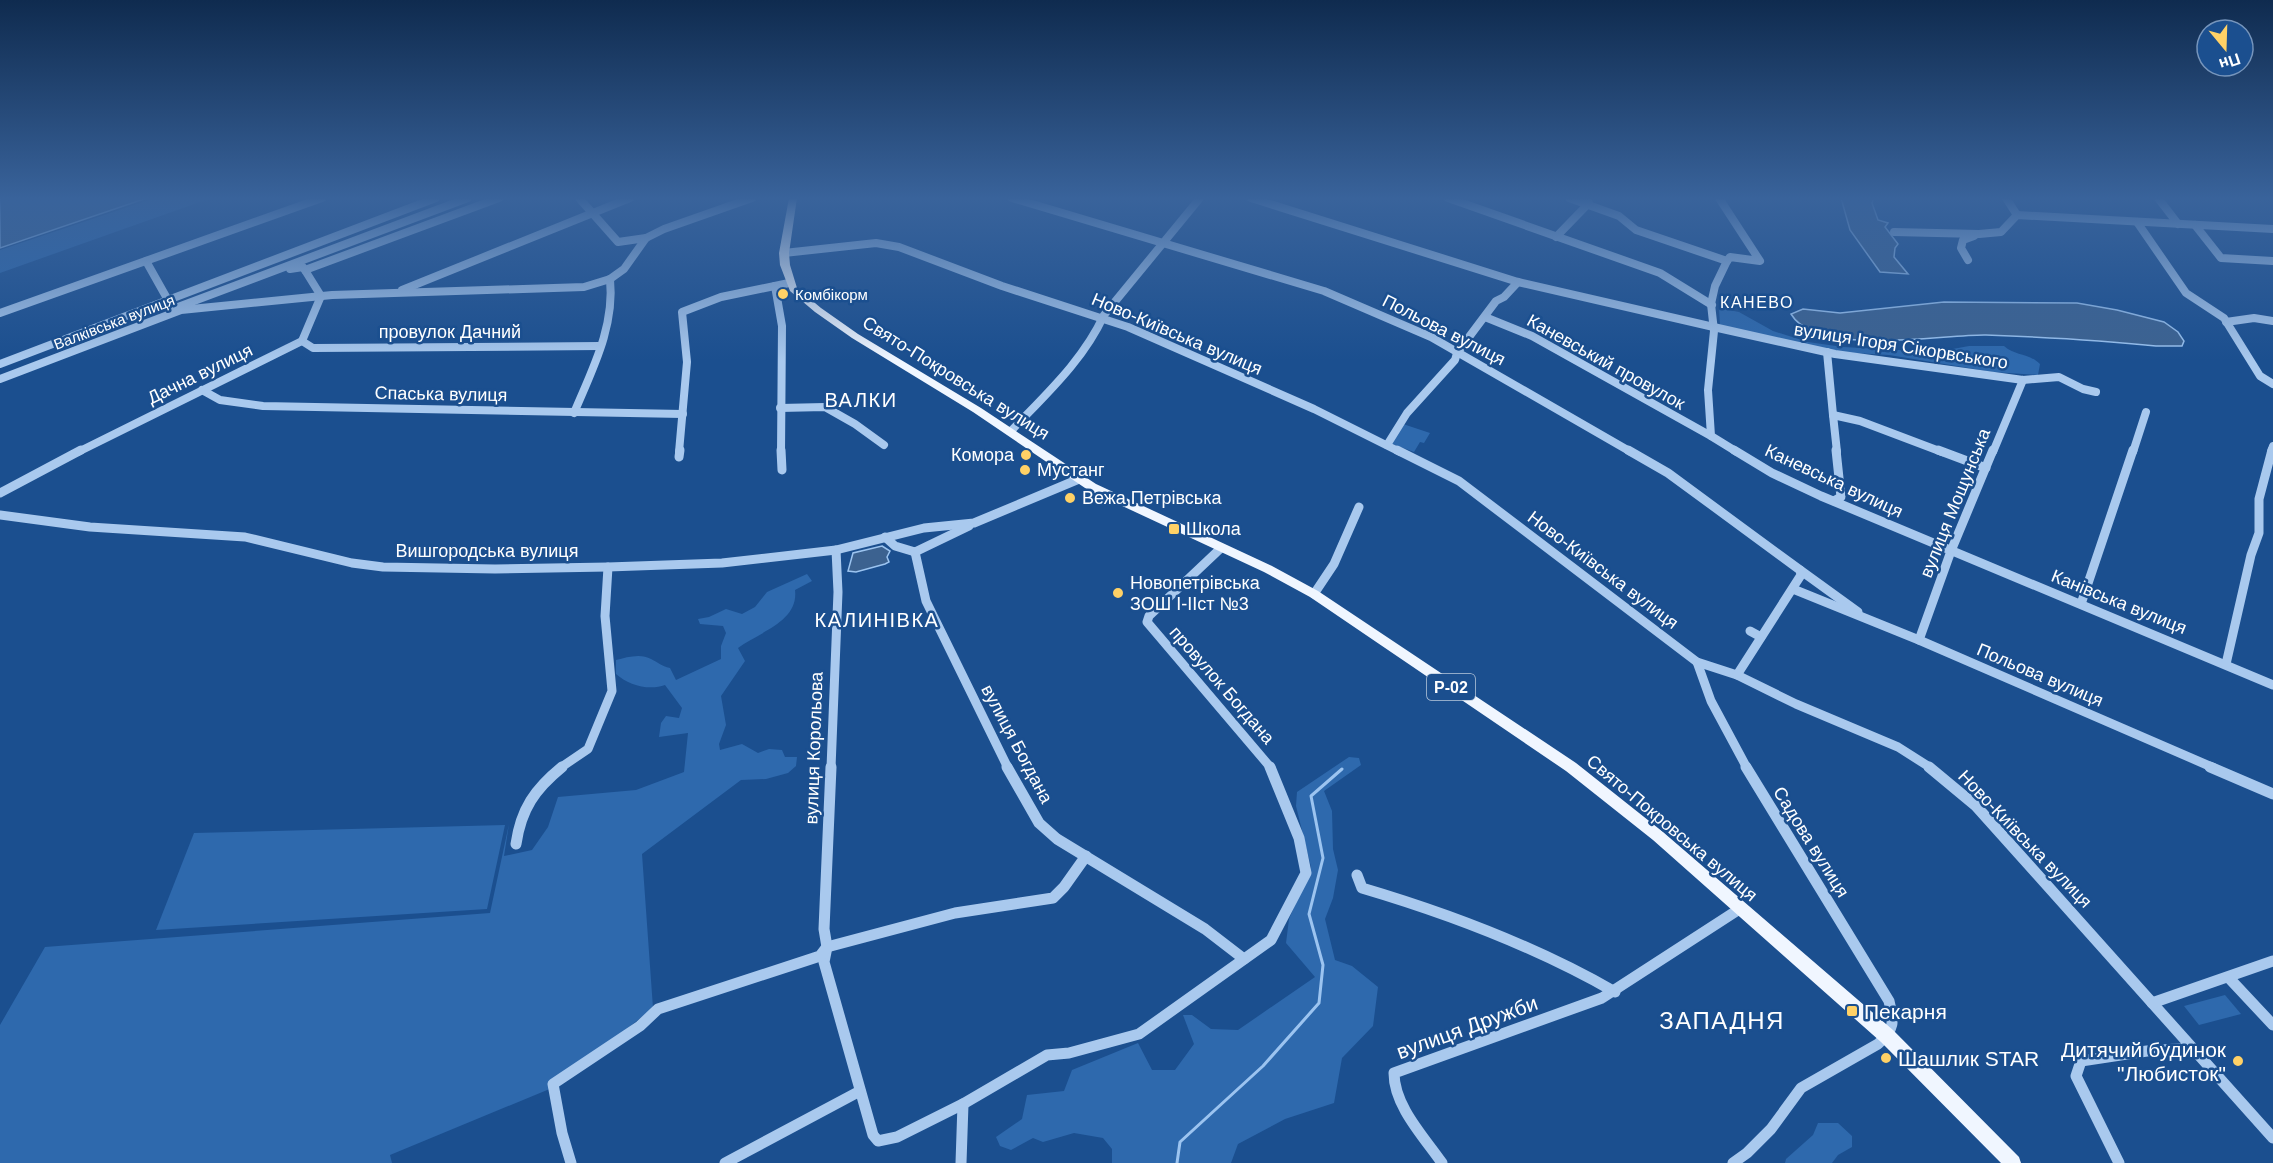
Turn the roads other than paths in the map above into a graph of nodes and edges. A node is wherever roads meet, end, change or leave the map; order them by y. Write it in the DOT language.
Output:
graph roads {
  1 [pos="170,252"];
  2 [pos="293,252"];
  3 [pos="327,252"];
  4 [pos="355,252"];
  5 [pos="496,252"];
  6 [pos="636,252"];
  7 [pos="791,252"];
  8 [pos="910,252"];
  9 [pos="1156,252"];
  10 [pos="1195,252"];
  11 [pos="1424,252"];
  12 [pos="1600,252"];
  13 [pos="1701,252"];
  14 [pos="1754,252"];
  15 [pos="1963,252"];
  16 [pos="2158,252"];
  17 [pos="2216,252"];
  18 [pos="784,253"];
  19 [pos="1968,260"];
  20 [pos="146,261"];
  21 [pos="1727,261"];
  22 [pos="2273,261"];
  23 [pos="305,270"];
  24 [pos="265,276"];
  25 [pos="610,279"];
  26 [pos="1518,282"];
  27 [pos="789,283"];
  28 [pos="775,286"];
  29 [pos="394,294"];
  30 [pos="321,296"];
  31 [pos="167,300"];
  32 [pos="1712,305"];
  33 [pos="177,310"];
  34 [pos="0,313"];
  35 [pos="1485,317"];
  36 [pos="1103,318"];
  37 [pos="2225,320"];
  38 [pos="2273,321"];
  39 [pos="1711,324"];
  40 [pos="303,341"];
  41 [pos="600,346"];
  42 [pos="1827,352"];
  43 [pos="1456,353"];
  44 [pos="0,364"];
  45 [pos="14,371"];
  46 [pos="0,374"];
  47 [pos="0,380"];
  48 [pos="2024,380"];
  49 [pos="2273,384"];
  50 [pos="202,390"];
  51 [pos="2096,392"];
  52 [pos="780,408"];
  53 [pos="2146,412"];
  54 [pos="574,413"];
  55 [pos="683,414"];
  56 [pos="1833,415"];
  57 [pos="1011,431"];
  58 [pos="1711,436"];
  59 [pos="884,445"];
  60 [pos="1387,445"];
  61 [pos="2273,446"];
  62 [pos="679,457"];
  63 [pos="1986,468"];
  64 [pos="783,470"];
  65 [pos="1079,479"];
  66 [pos="0,493"];
  67 [pos="1834,501"];
  68 [pos="1359,507"];
  69 [pos="0,515"];
  70 [pos="974,524"];
  71 [pos="885,537"];
  72 [pos="1221,548"];
  73 [pos="836,550"];
  74 [pos="1951,551"];
  75 [pos="915,552"];
  76 [pos="608,567"];
  77 [pos="1800,570"];
  78 [pos="1793,589"];
  79 [pos="1314,594"];
  80 [pos="2081,604"];
  81 [pos="1872,622"];
  82 [pos="1750,631"];
  83 [pos="1761,637"];
  84 [pos="1919,640"];
  85 [pos="1697,662"];
  86 [pos="2226,664"];
  87 [pos="1737,675"];
  88 [pos="2273,685"];
  89 [pos="2273,794"];
  90 [pos="516,844"];
  91 [pos="1086,856"];
  92 [pos="1357,875"];
  93 [pos="1741,908"];
  94 [pos="827,947"];
  95 [pos="1244,959"];
  96 [pos="2273,961"];
  97 [pos="2229,978"];
  98 [pos="1615,992"];
  99 [pos="2152,1003"];
  100 [pos="2273,1025"];
  101 [pos="1887,1036"];
  102 [pos="2192,1048"];
  103 [pos="860,1091"];
  104 [pos="963,1104"];
  105 [pos="2273,1138"];
  106 [pos="571,1163"];
  107 [pos="725,1163"];
  108 [pos="962,1163"];
  109 [pos="1442,1163"];
  110 [pos="1733,1163"];
  111 [pos="2013,1163"];
  112 [pos="2118,1163"];
  1 -- 20 [label="street"];
  2 -- 31 [label="street"];
  3 -- 24 [label="street"];
  4 -- 23 [label="street"];
  5 -- 29 [label="street"];
  6 -- 25 [label="street, Валківська вулиця"];
  7 -- 18 [label="street, Ново-Київська вулиця"];
  8 -- 36 [label="street, Ново-Київська вулиця"];
  9 -- 36 [label="street"];
  10 -- 43 [label="street, Польова вулиця"];
  11 -- 26 [label="street, вулиця Ігоря Сікорвського"];
  12 -- 32 [label="street"];
  13 -- 21 [label="street"];
  14 -- 21 [label="street"];
  15 -- 19 [label="street"];
  16 -- 37 [label="street"];
  17 -- 22 [label="street"];
  18 -- 27 [label="main road"];
  20 -- 31 [label="street"];
  20 -- 34 [label="street"];
  21 -- 32 [label="street"];
  23 -- 24 [label="street"];
  23 -- 30 [label="street"];
  24 -- 33 [label="street"];
  25 -- 29 [label="street, Валківська вулиця"];
  25 -- 41 [label="street"];
  26 -- 35 [label="street"];
  26 -- 39 [label="street, вулиця Ігоря Сікорвського"];
  27 -- 28 [label="street"];
  27 -- 57 [label="main road, Свято-Покровська вулиця / Р-02"];
  28 -- 52 [label="street"];
  28 -- 55 [label="street"];
  29 -- 30 [label="street, Валківська вулиця"];
  30 -- 33 [label="street, Валківська вулиця"];
  30 -- 40 [label="street"];
  31 -- 33 [label="street"];
  31 -- 44 [label="street"];
  32 -- 39 [label="street"];
  33 -- 45 [label="street, Валківська вулиця"];
  35 -- 43 [label="street"];
  35 -- 58 [label="street, Каневський провулок"];
  36 -- 57 [label="street"];
  36 -- 60 [label="street, Ново-Київська вулиця"];
  37 -- 38 [label="street"];
  37 -- 49 [label="street"];
  39 -- 42 [label="street, вулиця Ігоря Сікорвського"];
  39 -- 58 [label="street"];
  40 -- 41 [label="street, провулок Дачний"];
  40 -- 50 [label="street, Дачна вулиця"];
  41 -- 54 [label="street"];
  42 -- 48 [label="street, вулиця Ігоря Сікорвського"];
  42 -- 56 [label="street"];
  43 -- 60 [label="street"];
  43 -- 77 [label="street, Польова вулиця"];
  45 -- 46 [label="street"];
  45 -- 47 [label="street, Валківська вулиця"];
  48 -- 51 [label="street, вулиця Ігоря Сікорвського"];
  48 -- 63 [label="street, вулиця Мощунська"];
  50 -- 54 [label="street, Спаська вулиця"];
  50 -- 66 [label="street, Дачна вулиця"];
  52 -- 59 [label="street"];
  52 -- 64 [label="street"];
  53 -- 80 [label="street"];
  54 -- 55 [label="street, Спаська вулиця"];
  55 -- 62 [label="street"];
  56 -- 63 [label="street"];
  56 -- 67 [label="street"];
  57 -- 65 [label="main road, Свято-Покровська вулиця / Р-02"];
  58 -- 67 [label="street, Каневська вулиця"];
  60 -- 85 [label="street, Ново-Київська вулиця"];
  61 -- 86 [label="street"];
  63 -- 74 [label="street, вулиця Мощунська"];
  65 -- 70 [label="street, Вишгородська вулиця"];
  65 -- 72 [label="main road, Свято-Покровська вулиця / Р-02"];
  67 -- 74 [label="street, Каневська вулиця"];
  68 -- 79 [label="street"];
  69 -- 76 [label="street, Вишгородська вулиця"];
  70 -- 71 [label="street, Вишгородська вулиця"];
  70 -- 75 [label="street, Вишгородська вулиця"];
  71 -- 73 [label="street, Вишгородська вулиця"];
  71 -- 75 [label="street"];
  72 -- 79 [label="main road, Свято-Покровська вулиця / Р-02"];
  72 -- 95 [label="street, провулок Богдана"];
  73 -- 76 [label="street, Вишгородська вулиця"];
  73 -- 94 [label="street, вулиця Корольова"];
  74 -- 80 [label="street, Канівська вулиця"];
  74 -- 84 [label="street, вулиця Мощунська"];
  75 -- 91 [label="street, вулиця Богдана"];
  76 -- 90 [label="street"];
  77 -- 78 [label="street"];
  77 -- 81 [label="street, Польова вулиця"];
  78 -- 81 [label="street, Польова вулиця"];
  78 -- 83 [label="street"];
  79 -- 93 [label="main road, Свято-Покровська вулиця / Р-02"];
  80 -- 86 [label="street, Канівська вулиця"];
  81 -- 84 [label="street, Польова вулиця"];
  82 -- 83 [label="street"];
  83 -- 87 [label="street"];
  84 -- 89 [label="street, Польова вулиця"];
  85 -- 87 [label="street, Ново-Київська вулиця"];
  85 -- 101 [label="street, Садова вулиця"];
  86 -- 88 [label="street, Канівська вулиця"];
  87 -- 99 [label="street, Ново-Київська вулиця"];
  91 -- 94 [label="street"];
  91 -- 95 [label="street, вулиця Богдана"];
  92 -- 98 [label="street"];
  93 -- 98 [label="street, вулиця Дружби"];
  93 -- 101 [label="main road, Свято-Покровська вулиця / Р-02"];
  94 -- 103 [label="street, вулиця Корольова"];
  94 -- 106 [label="street"];
  95 -- 104 [label="street"];
  96 -- 97 [label="street"];
  97 -- 99 [label="street"];
  97 -- 100 [label="street"];
  98 -- 109 [label="street, вулиця Дружби"];
  99 -- 102 [label="street, Ново-Київська вулиця"];
  101 -- 110 [label="street"];
  101 -- 111 [label="main road, Свято-Покровська вулиця / Р-02"];
  102 -- 105 [label="street, Ново-Київська вулиця"];
  102 -- 112 [label="street"];
  103 -- 104 [label="street, вулиця Корольова"];
  103 -- 107 [label="street"];
  104 -- 108 [label="street"];
}
